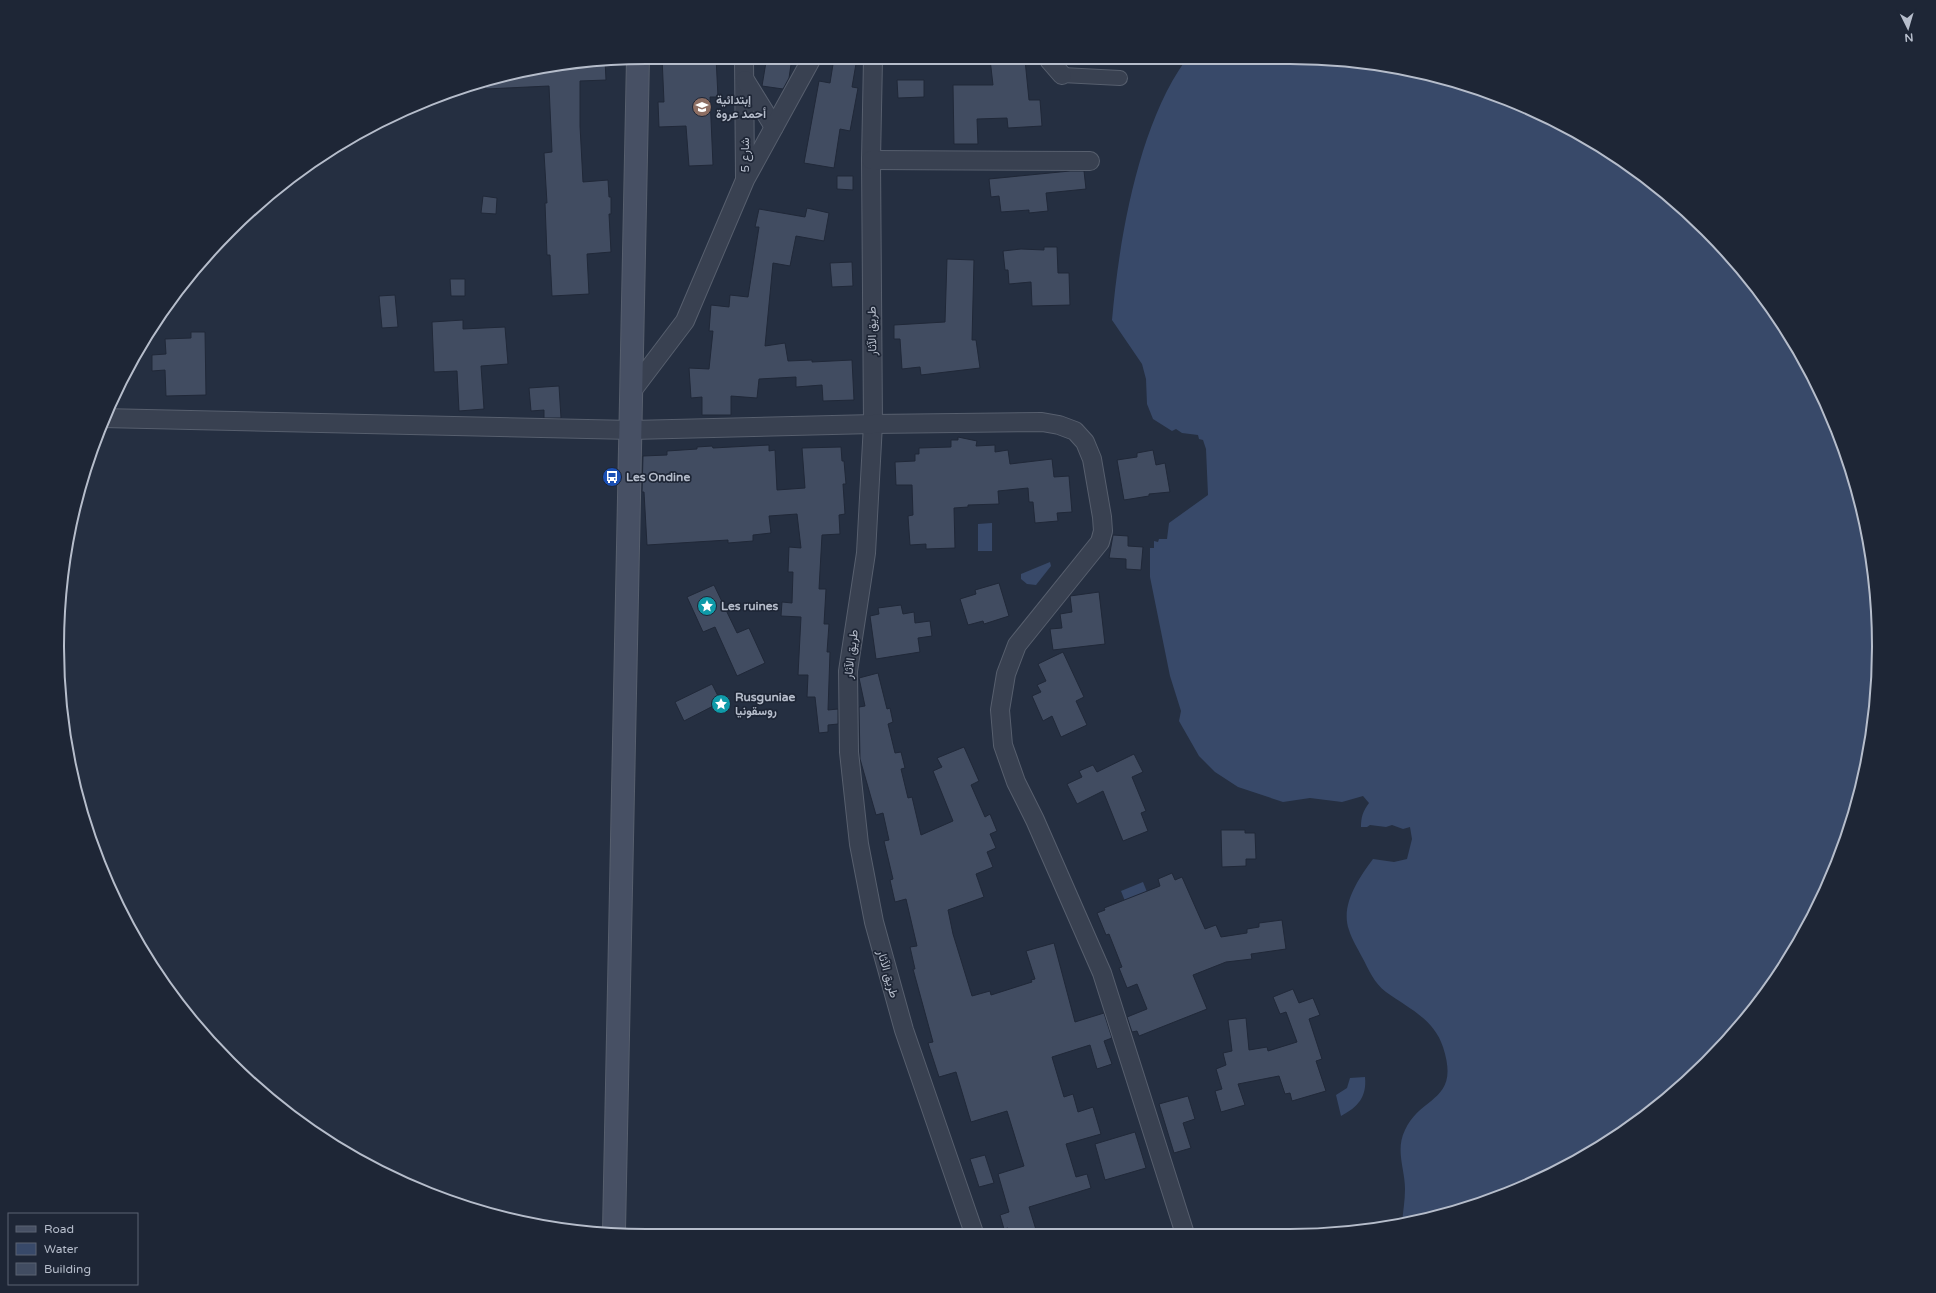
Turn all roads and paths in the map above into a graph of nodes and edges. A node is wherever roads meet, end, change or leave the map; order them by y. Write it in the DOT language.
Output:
graph roads {
  1 [pos="638,64"];
  2 [pos="744,64"];
  3 [pos="809,64"];
  4 [pos="873,64"];
  5 [pos="1052,64"];
  6 [pos="1062,75"];
  7 [pos="1120,78"];
  8 [pos="744,80"];
  9 [pos="774,127"];
  10 [pos="870,160"];
  11 [pos="1090,162"];
  12 [pos="745,180"];
  13 [pos="632,391"];
  14 [pos="111,418"];
  15 [pos="873,424"];
  16 [pos="632,430"];
  17 [pos="614,1228"];
  18 [pos="973,1229"];
  19 [pos="1183,1229"];
  1 -- 13 [label="main road"];
  2 -- 8 [label="street, شارع 5"];
  3 -- 9 [label="street"];
  4 -- 10 [label="street, طريق الآثار"];
  5 -- 6 [label="street"];
  6 -- 7 [label="street"];
  8 -- 9 [label="street"];
  8 -- 12 [label="street, شارع 5"];
  9 -- 12 [label="street"];
  10 -- 11 [label="street"];
  10 -- 15 [label="street, طريق الآثار"];
  12 -- 13 [label="street"];
  13 -- 16 [label="main road"];
  14 -- 16 [label="street"];
  15 -- 16 [label="street"];
  15 -- 18 [label="street, طريق الآثار"];
  15 -- 19 [label="street"];
  16 -- 17 [label="main road"];
}
